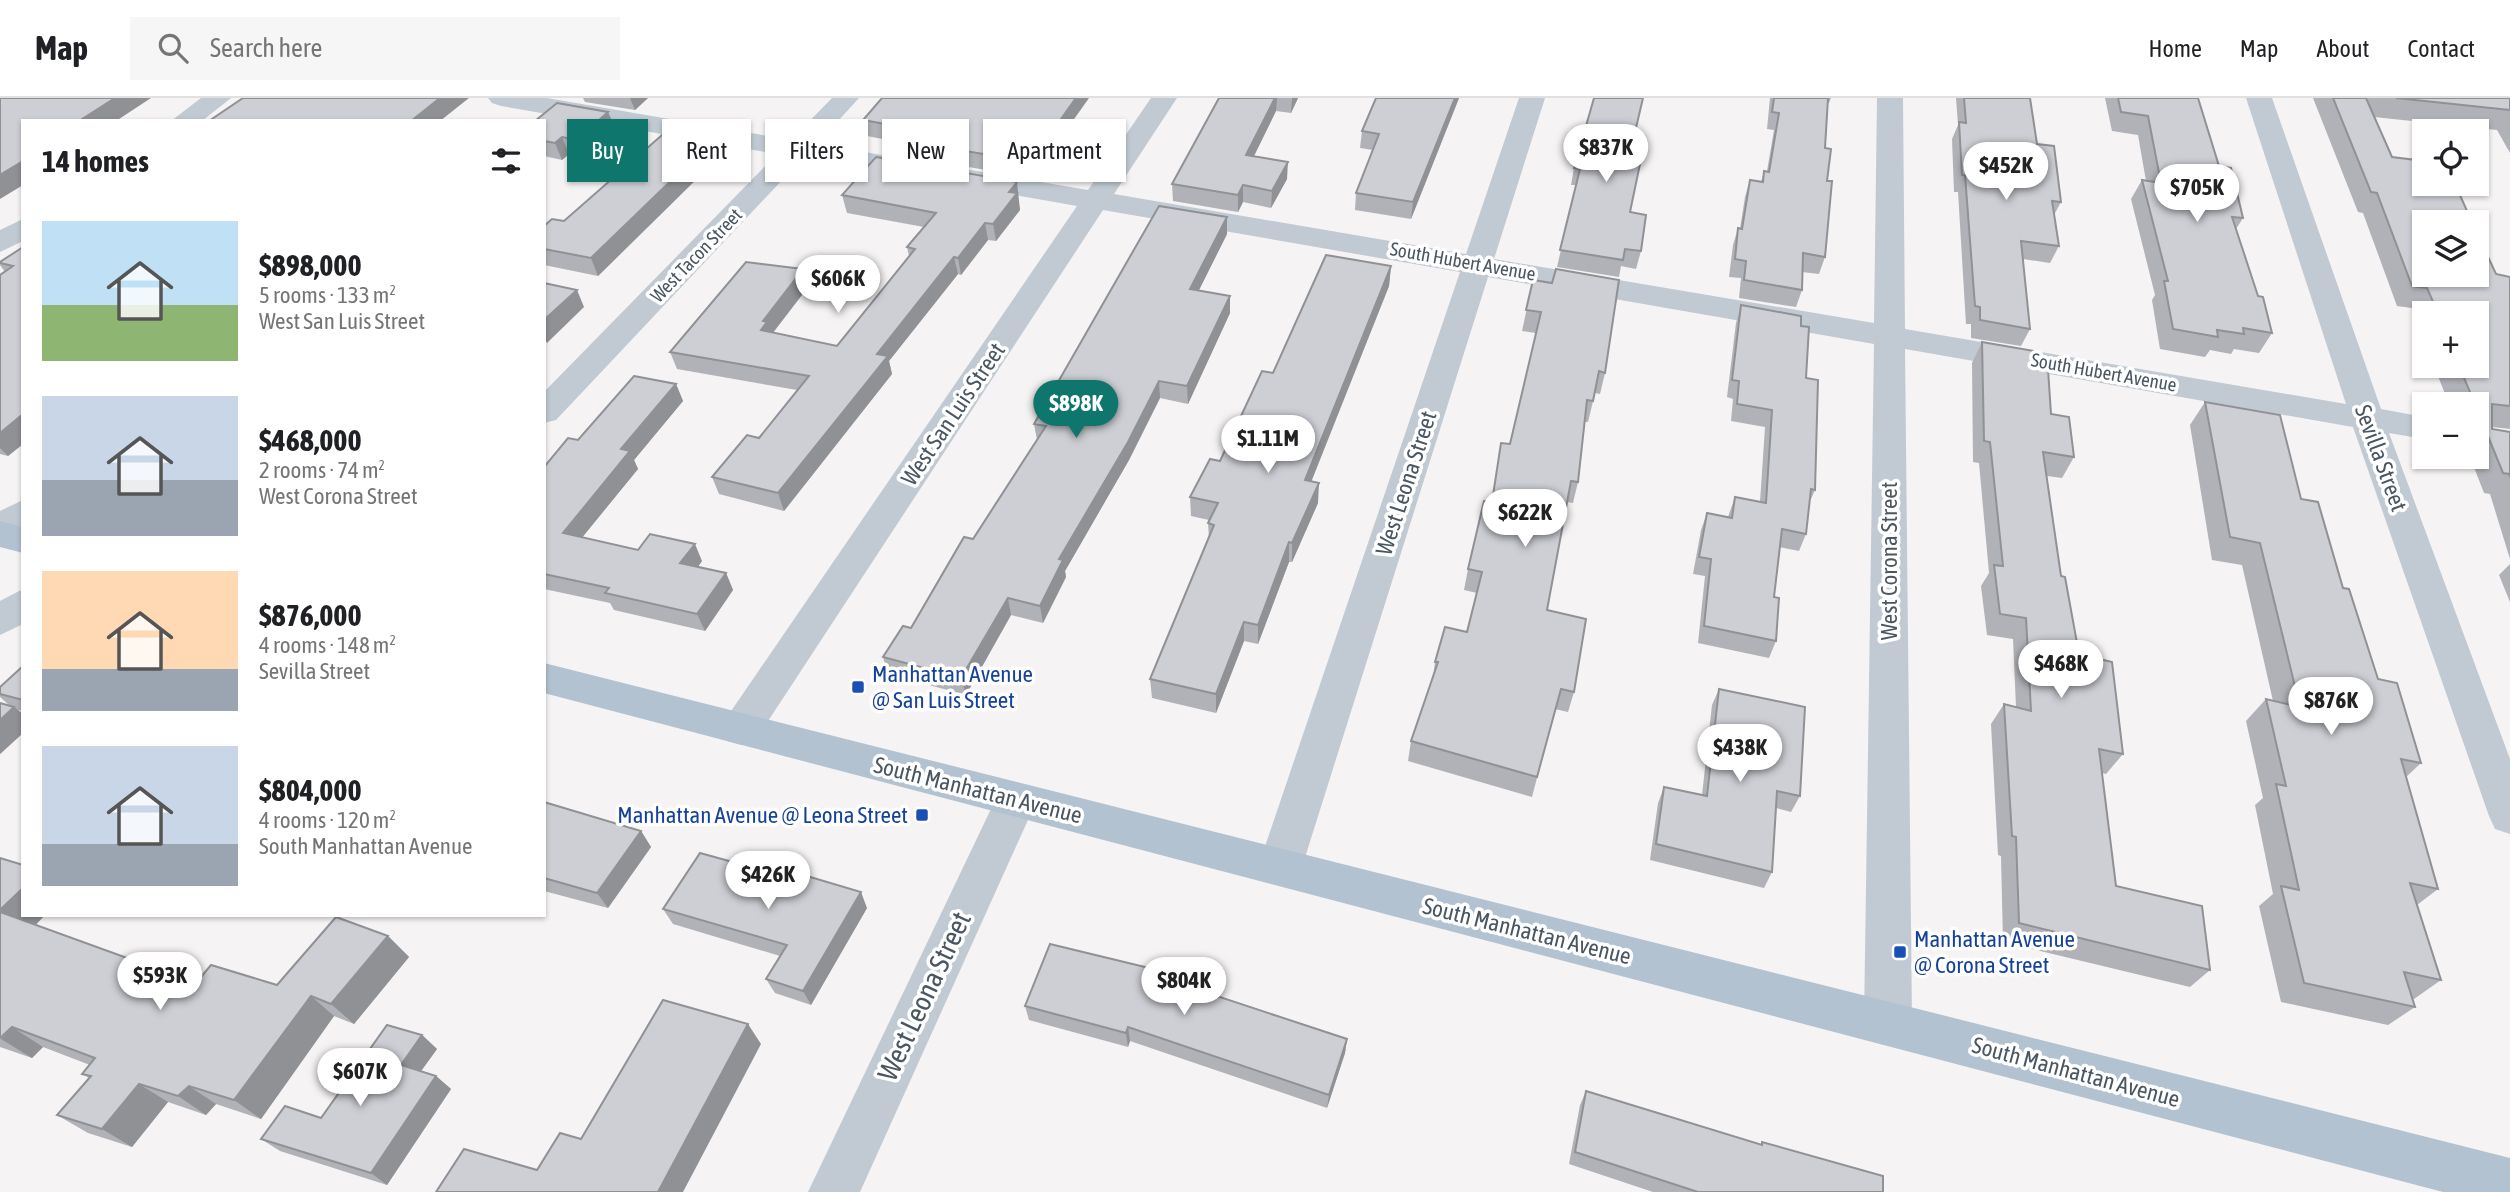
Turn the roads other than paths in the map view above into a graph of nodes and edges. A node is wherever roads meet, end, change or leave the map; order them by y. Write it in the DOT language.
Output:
graph roads {
  1 [pos="218,98"];
  2 [pos="846,98"];
  3 [pos="1164,98"];
  4 [pos="1532,98"];
  5 [pos="1890,98"];
  6 [pos="2259,98"];
  7 [pos="519,99"];
  8 [pos="187,119"];
  9 [pos="504,119"];
  10 [pos="827,119"];
  11 [pos="765,145"];
  12 [pos="868,163"];
  13 [pos="767,182"];
  14 [pos="1095,201"];
  15 [pos="21,229"];
  16 [pos="0,243"];
  17 [pos="1478,264"];
  18 [pos="1889,335"];
  19 [pos="546,410"];
  20 [pos="2367,418"];
  21 [pos="2412,426"];
  22 [pos="21,514"];
  23 [pos="0,532"];
  24 [pos="21,539"];
  25 [pos="21,605"];
  26 [pos="0,621"];
  27 [pos="546,679"];
  28 [pos="741,729"];
  29 [pos="1016,800"];
  30 [pos="2510,817"];
  31 [pos="1280,867"];
  32 [pos="1888,1023"];
  33 [pos="2510,1184"];
  34 [pos="834,1192"];
  1 -- 8 [label="street"];
  2 -- 10 [label="street, West Tacon Street"];
  3 -- 14 [label="street, West San Luis Street"];
  4 -- 17 [label="street, West Leona Street"];
  5 -- 18 [label="street, West Corona Street"];
  6 -- 20 [label="street, Sevilla Street"];
  7 -- 9 [label="street"];
  7 -- 11 [label="street, South Hubert Avenue"];
  12 -- 14 [label="street, South Hubert Avenue"];
  13 -- 19 [label="street, West Tacon Street"];
  14 -- 17 [label="street, South Hubert Avenue"];
  14 -- 28 [label="street, West San Luis Street"];
  15 -- 16 [label="street"];
  17 -- 18 [label="street, South Hubert Avenue"];
  17 -- 31 [label="street, West Leona Street"];
  18 -- 20 [label="street, South Hubert Avenue"];
  18 -- 32 [label="street, West Corona Street"];
  20 -- 21 [label="street, South Hubert Avenue"];
  20 -- 30 [label="street, Sevilla Street"];
  22 -- 23 [label="street"];
  23 -- 24 [label="main road"];
  25 -- 26 [label="street"];
  27 -- 28 [label="main road, South Manhattan Avenue"];
  28 -- 29 [label="main road, South Manhattan Avenue"];
  29 -- 31 [label="main road, South Manhattan Avenue"];
  29 -- 34 [label="street, West Leona Street"];
  31 -- 32 [label="main road, South Manhattan Avenue"];
  32 -- 33 [label="main road, South Manhattan Avenue"];
}
